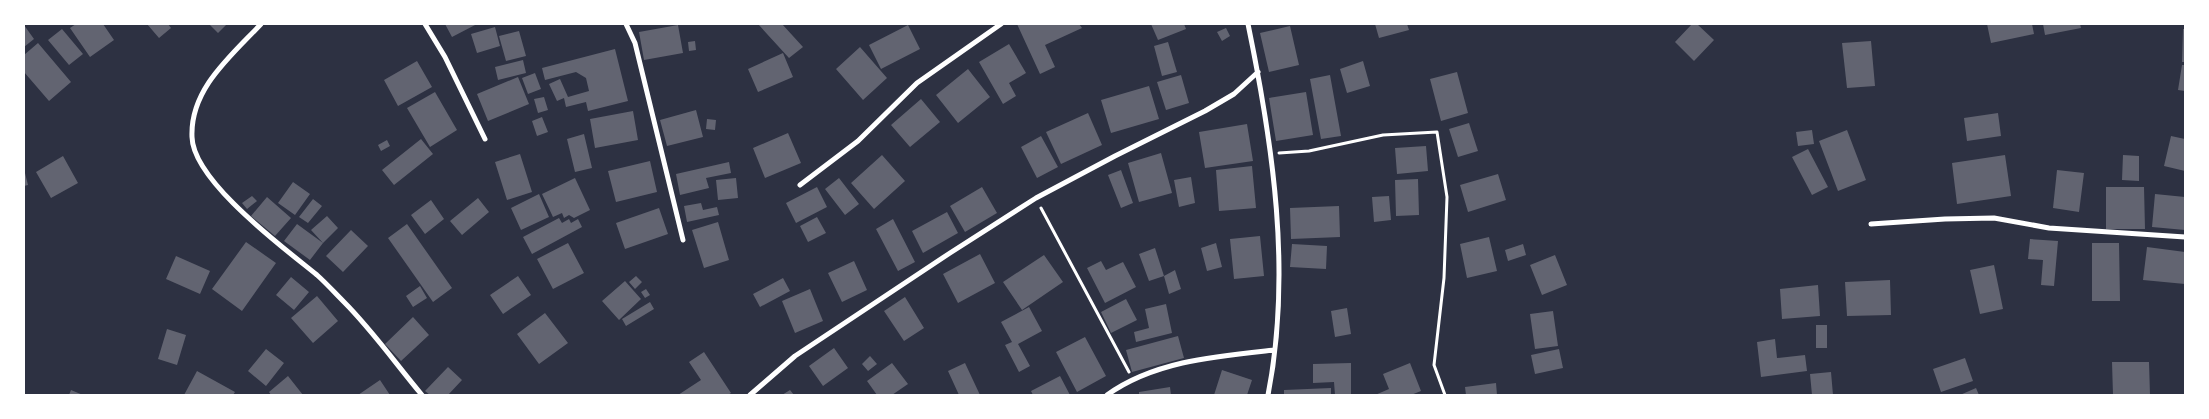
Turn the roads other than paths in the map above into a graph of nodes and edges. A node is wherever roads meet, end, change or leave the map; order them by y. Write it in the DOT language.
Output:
graph roads {
  1 [pos="261,24"];
  2 [pos="425,24"];
  3 [pos="626,24"];
  4 [pos="1001,24"];
  5 [pos="1248,24"];
  6 [pos="1258,72"];
  7 [pos="485,139"];
  8 [pos="800,185"];
  9 [pos="1871,224"];
  10 [pos="2185,237"];
  11 [pos="683,240"];
  12 [pos="1274,350"];
  13 [pos="422,395"];
  14 [pos="750,395"];
  15 [pos="1107,395"];
  16 [pos="1268,395"];
  1 -- 13 [label="street"];
  2 -- 7 [label="street"];
  3 -- 11 [label="street"];
  4 -- 8 [label="street"];
  5 -- 6 [label="street"];
  6 -- 12 [label="street"];
  6 -- 14 [label="street"];
  9 -- 10 [label="street"];
  12 -- 15 [label="street"];
  12 -- 16 [label="street"];
}
